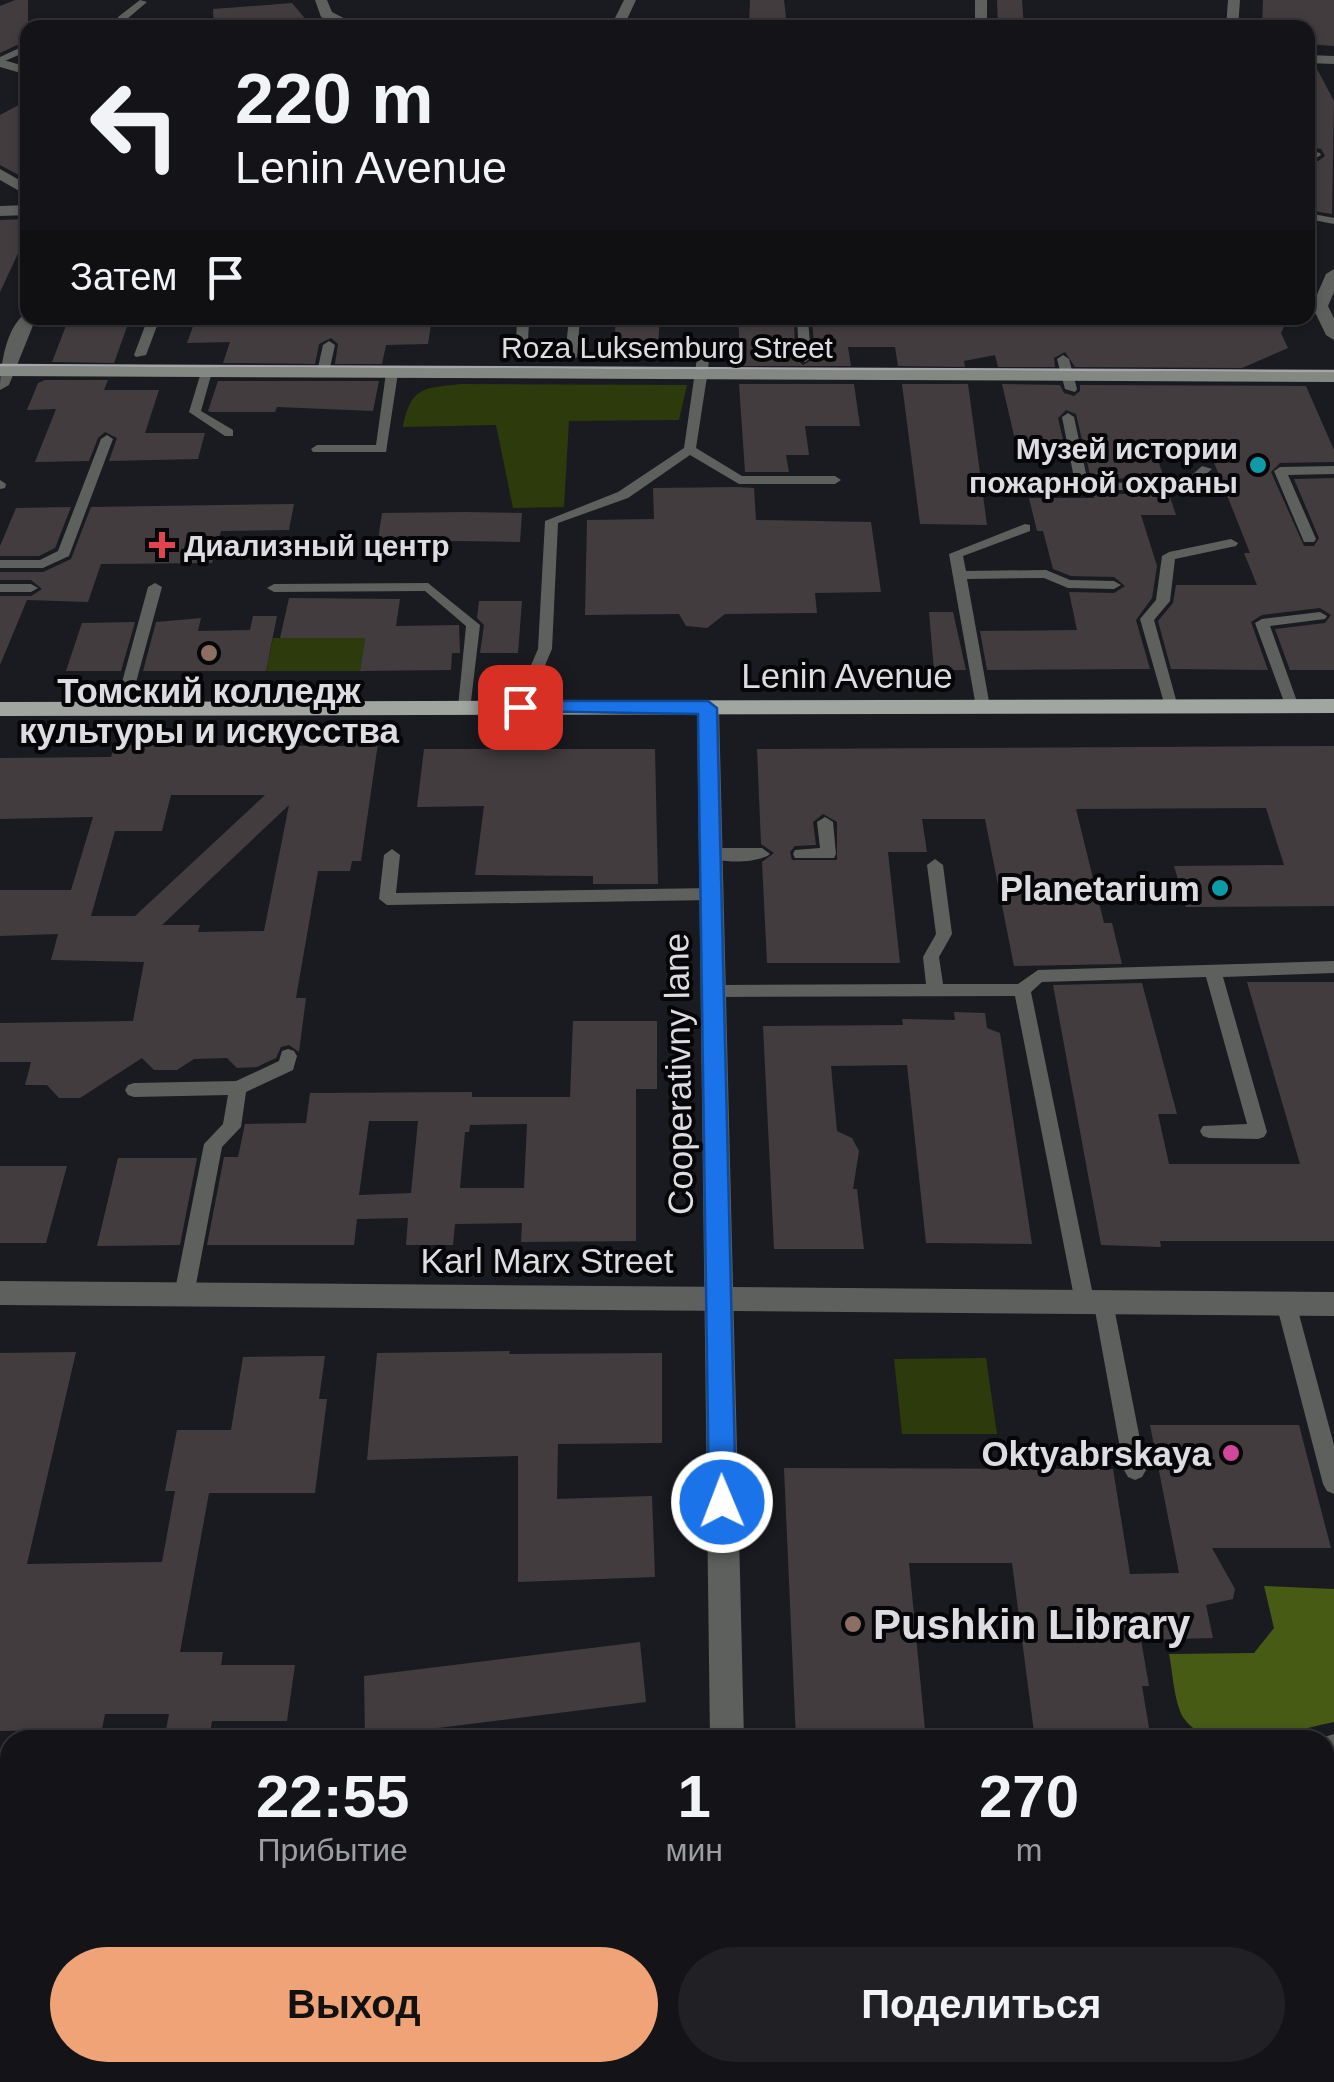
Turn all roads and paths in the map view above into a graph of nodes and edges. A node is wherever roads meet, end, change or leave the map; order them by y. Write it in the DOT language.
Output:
graph roads {
  1 [pos="321,0"];
  2 [pos="143,2"];
  3 [pos="123,20"];
  4 [pos="340,20"];
  5 [pos="1334,274"];
  6 [pos="1315,306"];
  7 [pos="1315,309"];
  8 [pos="24,325"];
  9 [pos="151,325"];
  10 [pos="523,325"];
  11 [pos="573,325"];
  12 [pos="803,325"];
  13 [pos="1334,335"];
  14 [pos="140,355"];
  15 [pos="521,357"];
  16 [pos="571,357"];
  17 [pos="326,358"];
  18 [pos="805,358"];
  19 [pos="1334,360"];
  20 [pos="703,366"];
  21 [pos="4,367"];
  22 [pos="206,372"];
  23 [pos="392,372"];
  24 [pos="1067,375"];
  25 [pos="1334,377"];
  26 [pos="1068,417"];
  27 [pos="228,434"];
  28 [pos="107,440"];
  29 [pos="316,449"];
  30 [pos="690,450"];
  31 [pos="1206,469"];
  32 [pos="1334,470"];
  33 [pos="836,480"];
  34 [pos="1082,487"];
  35 [pos="1022,488"];
  36 [pos="1025,528"];
  37 [pos="1309,538"];
  38 [pos="1231,543"];
  39 [pos="0,564"];
  40 [pos="960,575"];
  41 [pos="1114,584"];
  42 [pos="155,587"];
  43 [pos="0,588"];
  44 [pos="30,588"];
  45 [pos="274,588"];
  46 [pos="1320,616"];
  47 [pos="1292,706"];
  48 [pos="1334,706"];
  49 [pos="520,707"];
  50 [pos="983,707"];
  51 [pos="1171,707"];
  52 [pos="122,708"];
  53 [pos="465,708"];
  54 [pos="708,708"];
  55 [pos="0,709"];
  56 [pos="825,822"];
  57 [pos="711,854"];
  58 [pos="762,854"];
  59 [pos="802,854"];
  60 [pos="392,855"];
  61 [pos="935,865"];
  62 [pos="712,894"];
  63 [pos="1334,967"];
  64 [pos="1214,974"];
  65 [pos="935,990"];
  66 [pos="1022,990"];
  67 [pos="715,991"];
  68 [pos="288,1056"];
  69 [pos="238,1088"];
  70 [pos="134,1090"];
  71 [pos="1209,1131"];
  72 [pos="0,1294"];
  73 [pos="184,1295"];
  74 [pos="719,1300"];
  75 [pos="1094,1302"];
  76 [pos="1286,1303"];
  77 [pos="1334,1304"];
  78 [pos="1135,1470"];
  79 [pos="1334,1484"];
  80 [pos="727,1730"];
  1 -- 4 [label="street"];
  2 -- 3 [label="lane"];
  5 -- 6 [label="street"];
  7 -- 13 [label="street"];
  8 -- 21 [label="street"];
  9 -- 14 [label="lane"];
  10 -- 15 [label="lane"];
  11 -- 16 [label="lane"];
  12 -- 18 [label="lane"];
  14 -- 17 [label="main road, Roza Luksemburg Street"];
  14 -- 21 [label="main road, Roza Luksemburg Street"];
  15 -- 16 [label="main road, Roza Luksemburg Street"];
  15 -- 17 [label="main road, Roza Luksemburg Street"];
  16 -- 20 [label="main road, Roza Luksemburg Street"];
  17 -- 22 [label="main road, Roza Luksemburg Street"];
  17 -- 23 [label="main road, Roza Luksemburg Street"];
  18 -- 20 [label="main road, Roza Luksemburg Street"];
  18 -- 24 [label="main road, Roza Luksemburg Street"];
  19 -- 24 [label="main road, Roza Luksemburg Street"];
  20 -- 23 [label="main road, Roza Luksemburg Street"];
  20 -- 24 [label="main road, Roza Luksemburg Street"];
  20 -- 30 [label="lane"];
  21 -- 22 [label="main road, Roza Luksemburg Street"];
  22 -- 27 [label="lane"];
  23 -- 29 [label="lane"];
  24 -- 25 [label="main road, Roza Luksemburg Street"];
  26 -- 34 [label="lane"];
  28 -- 39 [label="lane"];
  30 -- 33 [label="lane"];
  30 -- 49 [label="lane"];
  31 -- 34 [label="lane"];
  32 -- 37 [label="lane"];
  34 -- 35 [label="lane"];
  36 -- 40 [label="lane"];
  38 -- 51 [label="lane"];
  40 -- 41 [label="lane"];
  40 -- 50 [label="lane"];
  42 -- 52 [label="lane"];
  43 -- 44 [label="lane"];
  45 -- 53 [label="lane"];
  46 -- 47 [label="lane"];
  47 -- 48 [label="main road, Lenin Avenue"];
  47 -- 51 [label="main road, Lenin Avenue"];
  49 -- 53 [label="main road, Lenin Avenue"];
  49 -- 54 [label="main road, Lenin Avenue"];
  50 -- 51 [label="main road, Lenin Avenue"];
  50 -- 54 [label="main road, Lenin Avenue"];
  52 -- 53 [label="main road, Lenin Avenue"];
  52 -- 55 [label="main road, Lenin Avenue"];
  54 -- 57 [label="street, Cooperativny lane"];
  56 -- 59 [label="lane"];
  57 -- 58 [label="lane"];
  57 -- 62 [label="street, Cooperativny lane"];
  60 -- 62 [label="lane"];
  61 -- 65 [label="lane"];
  62 -- 67 [label="street, Cooperativny lane"];
  63 -- 64 [label="lane"];
  64 -- 66 [label="lane"];
  64 -- 71 [label="lane"];
  65 -- 66 [label="lane"];
  65 -- 67 [label="lane"];
  66 -- 75 [label="lane"];
  67 -- 74 [label="street, Cooperativny lane"];
  68 -- 69 [label="lane"];
  69 -- 70 [label="lane"];
  69 -- 73 [label="lane"];
  72 -- 73 [label="street, Karl Marx Street"];
  73 -- 74 [label="street, Karl Marx Street"];
  74 -- 75 [label="street, Karl Marx Street"];
  74 -- 80 [label="street, Cooperativny lane"];
  75 -- 76 [label="street, Karl Marx Street"];
  75 -- 78 [label="lane"];
  76 -- 77 [label="street, Karl Marx Street"];
  76 -- 79 [label="lane"];
}
